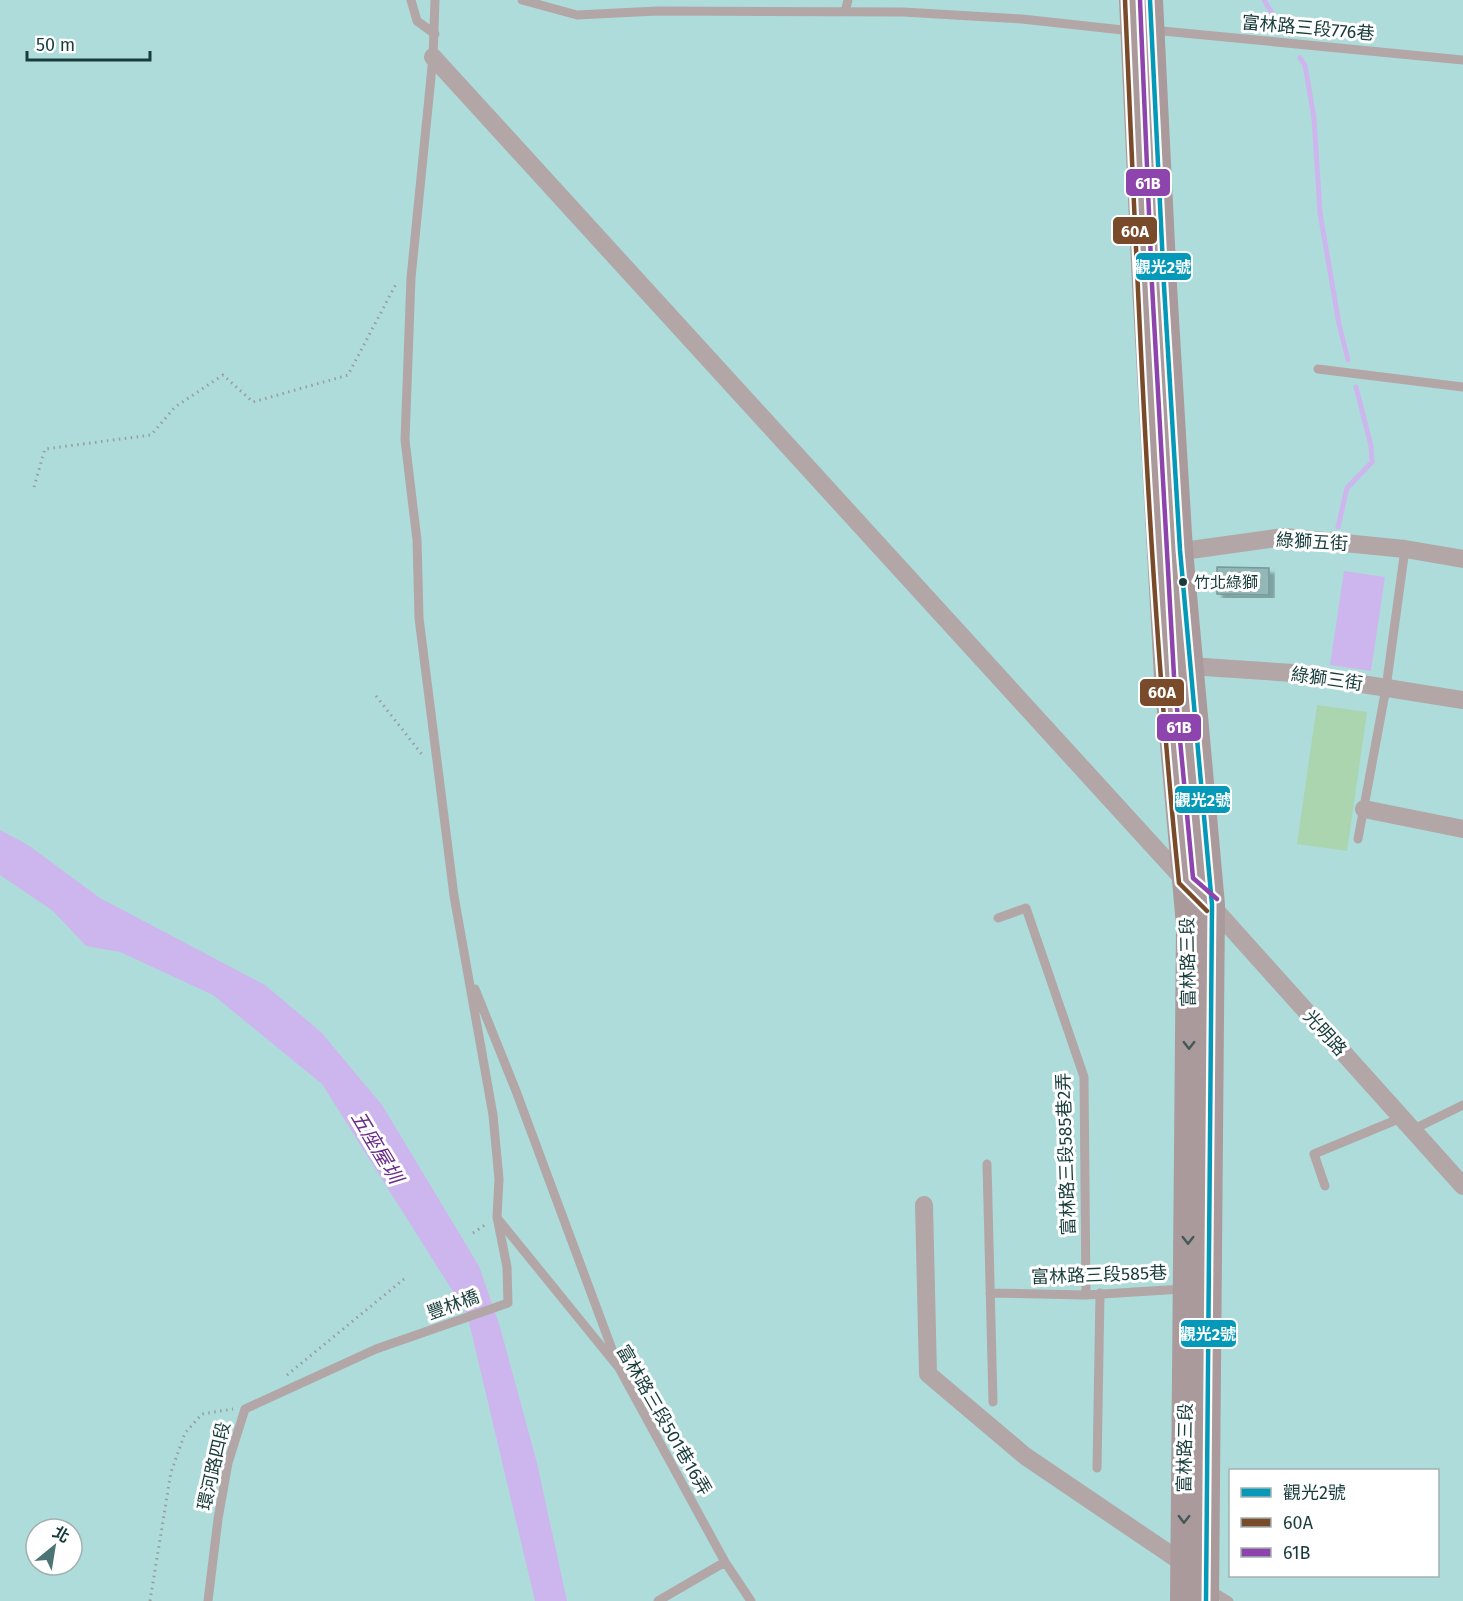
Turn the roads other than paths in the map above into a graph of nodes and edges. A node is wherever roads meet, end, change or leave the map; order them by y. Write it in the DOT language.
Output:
graph roads {
  1 [pos="411,0"];
  2 [pos="435,0"];
  3 [pos="522,0"];
  4 [pos="848,0"];
  5 [pos="1132,0"];
  6 [pos="1150,0"];
  7 [pos="845,12"];
  8 [pos="1141,30"];
  9 [pos="435,34"];
  10 [pos="434,57"];
  11 [pos="1463,60"];
  12 [pos="1318,369"];
  13 [pos="1463,387"];
  14 [pos="1405,549"];
  15 [pos="1171,552"];
  16 [pos="1463,559"];
  17 [pos="1189,666"];
  18 [pos="1386,688"];
  19 [pos="1463,700"];
  20 [pos="1364,809"];
  21 [pos="1463,829"];
  22 [pos="1358,839"];
  23 [pos="1186,882"];
  24 [pos="1212,905"];
  25 [pos="998,918"];
  26 [pos="468,972"];
  27 [pos="1463,1105"];
  28 [pos="1407,1124"];
  29 [pos="987,1164"];
  30 [pos="1325,1186"];
  31 [pos="1463,1186"];
  32 [pos="924,1205"];
  33 [pos="497,1217"];
  34 [pos="1198,1289"];
  35 [pos="990,1293"];
  36 [pos="1100,1293"];
  37 [pos="1086,1295"];
  38 [pos="409,1339"];
  39 [pos="619,1368"];
  40 [pos="993,1402"];
  41 [pos="1097,1468"];
  42 [pos="725,1562"];
  43 [pos="1192,1587"];
  44 [pos="208,1601"];
  45 [pos="658,1601"];
  46 [pos="751,1601"];
  47 [pos="1229,1601"];
  1 -- 9 [label="lane"];
  2 -- 9 [label="lane"];
  3 -- 7 [label="lane, 富林路三段776巷"];
  4 -- 7 [label="lane"];
  5 -- 8 [label="main road, 富林路三段"];
  6 -- 8 [label="main road, 富林路三段"];
  7 -- 8 [label="lane, 富林路三段776巷"];
  8 -- 11 [label="lane, 富林路三段776巷"];
  8 -- 15 [label="main road, 富林路三段"];
  9 -- 10 [label="lane"];
  10 -- 23 [label="street, 光明路"];
  10 -- 26 [label="lane"];
  12 -- 13 [label="lane"];
  14 -- 15 [label="street, 綠獅五街"];
  14 -- 16 [label="street, 綠獅五街"];
  14 -- 18 [label="lane"];
  15 -- 17 [label="main road, 富林路三段"];
  15 -- 23 [label="main road, 富林路三段"];
  17 -- 18 [label="street, 綠獅三街"];
  17 -- 24 [label="main road, 富林路三段"];
  18 -- 19 [label="street, 綠獅三街"];
  18 -- 20 [label="lane"];
  20 -- 21 [label="street"];
  20 -- 22 [label="lane"];
  23 -- 24 [label="street, 光明路"];
  23 -- 34 [label="main road, 富林路三段, one-way"];
  24 -- 28 [label="street, 光明路"];
  24 -- 34 [label="main road, 富林路三段"];
  25 -- 37 [label="lane, 富林路三段585巷2弄"];
  26 -- 33 [label="lane"];
  26 -- 39 [label="lane"];
  27 -- 28 [label="lane"];
  28 -- 30 [label="lane"];
  28 -- 31 [label="street, 光明路"];
  29 -- 35 [label="lane"];
  32 -- 43 [label="street"];
  33 -- 38 [label="lane, 豐林橋"];
  33 -- 39 [label="lane, 富林路三段501巷16弄"];
  34 -- 36 [label="lane, 富林路三段585巷"];
  34 -- 43 [label="main road, 富林路三段"];
  35 -- 37 [label="lane, 富林路三段585巷"];
  35 -- 40 [label="lane"];
  36 -- 37 [label="lane, 富林路三段585巷"];
  36 -- 41 [label="lane"];
  38 -- 44 [label="lane, 環河路四段"];
  39 -- 42 [label="lane, 富林路三段501巷16弄"];
  42 -- 45 [label="lane"];
  42 -- 46 [label="lane, 富林路三段501巷16弄"];
  43 -- 47 [label="lane"];
}
